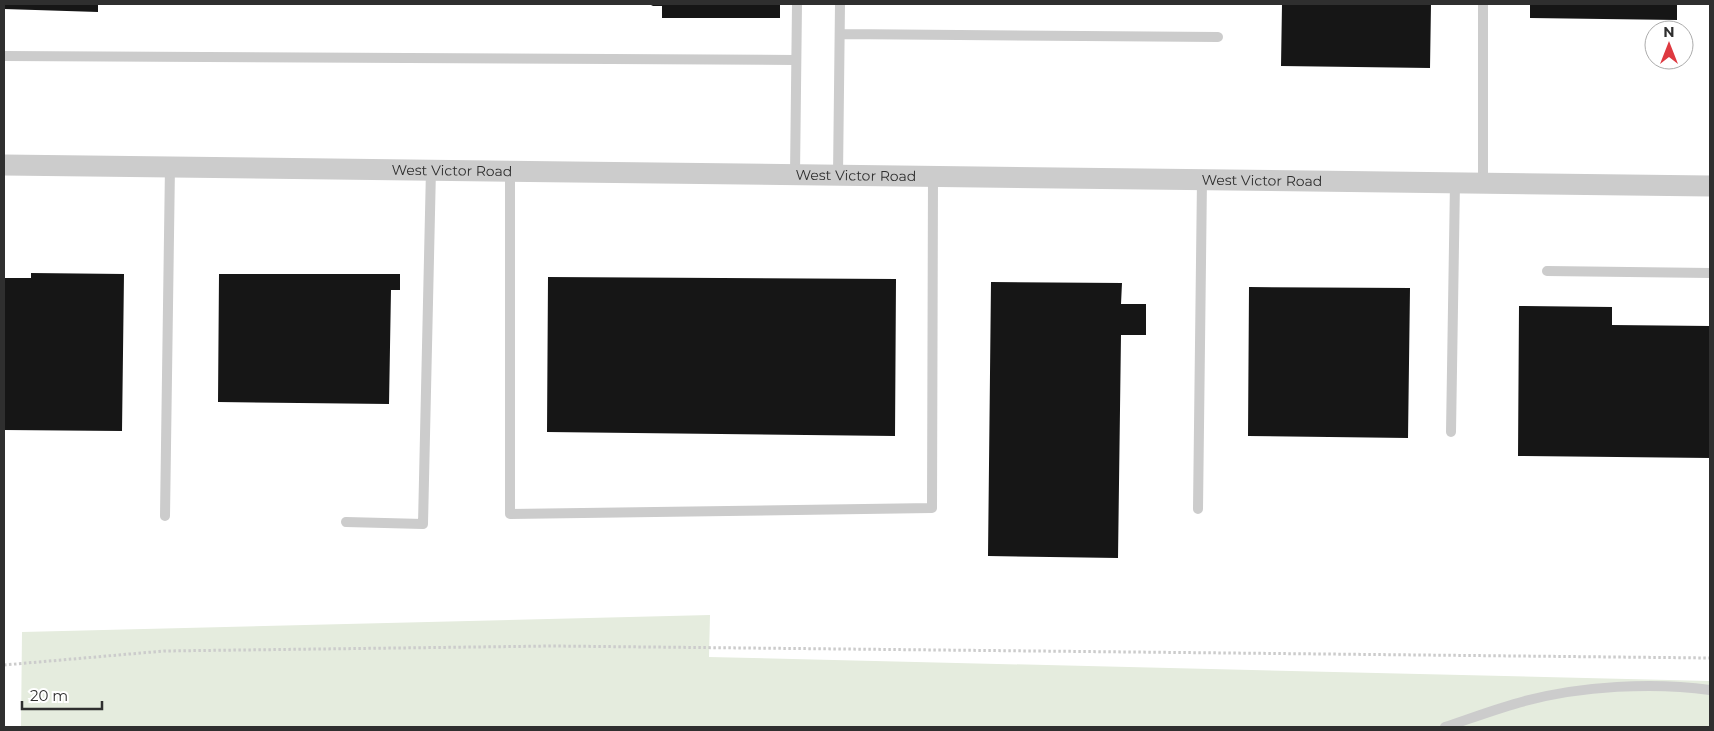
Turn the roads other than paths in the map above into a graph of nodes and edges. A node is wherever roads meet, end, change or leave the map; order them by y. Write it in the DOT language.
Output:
graph roads {
  1 [pos="797,4"];
  2 [pos="840,4"];
  3 [pos="1483,4"];
  4 [pos="840,34"];
  5 [pos="1218,37"];
  6 [pos="4,56"];
  7 [pos="796,60"];
  8 [pos="4,165"];
  9 [pos="170,166"];
  10 [pos="430,169"];
  11 [pos="510,170"];
  12 [pos="795,174"];
  13 [pos="838,175"];
  14 [pos="933,176"];
  15 [pos="1202,179"];
  16 [pos="1455,182"];
  17 [pos="1483,183"];
  18 [pos="1710,186"];
  19 [pos="1547,271"];
  20 [pos="1710,273"];
  21 [pos="1451,432"];
  22 [pos="1198,509"];
  23 [pos="165,516"];
  24 [pos="346,522"];
  25 [pos="1710,690"];
  26 [pos="1445,727"];
  1 -- 7 [label="lane"];
  2 -- 4 [label="lane"];
  3 -- 17 [label="lane"];
  4 -- 5 [label="lane"];
  4 -- 13 [label="lane"];
  6 -- 7 [label="lane"];
  7 -- 12 [label="lane"];
  8 -- 9 [label="street, West Victor Road"];
  9 -- 10 [label="street, West Victor Road"];
  9 -- 23 [label="lane"];
  10 -- 11 [label="street, West Victor Road"];
  10 -- 24 [label="lane"];
  11 -- 12 [label="street, West Victor Road"];
  11 -- 14 [label="lane"];
  12 -- 13 [label="street, West Victor Road"];
  13 -- 14 [label="street, West Victor Road"];
  14 -- 15 [label="street, West Victor Road"];
  15 -- 16 [label="street, West Victor Road"];
  15 -- 22 [label="lane"];
  16 -- 17 [label="street, West Victor Road"];
  16 -- 21 [label="lane"];
  17 -- 18 [label="street, West Victor Road"];
  19 -- 20 [label="lane"];
  25 -- 26 [label="lane"];
}
